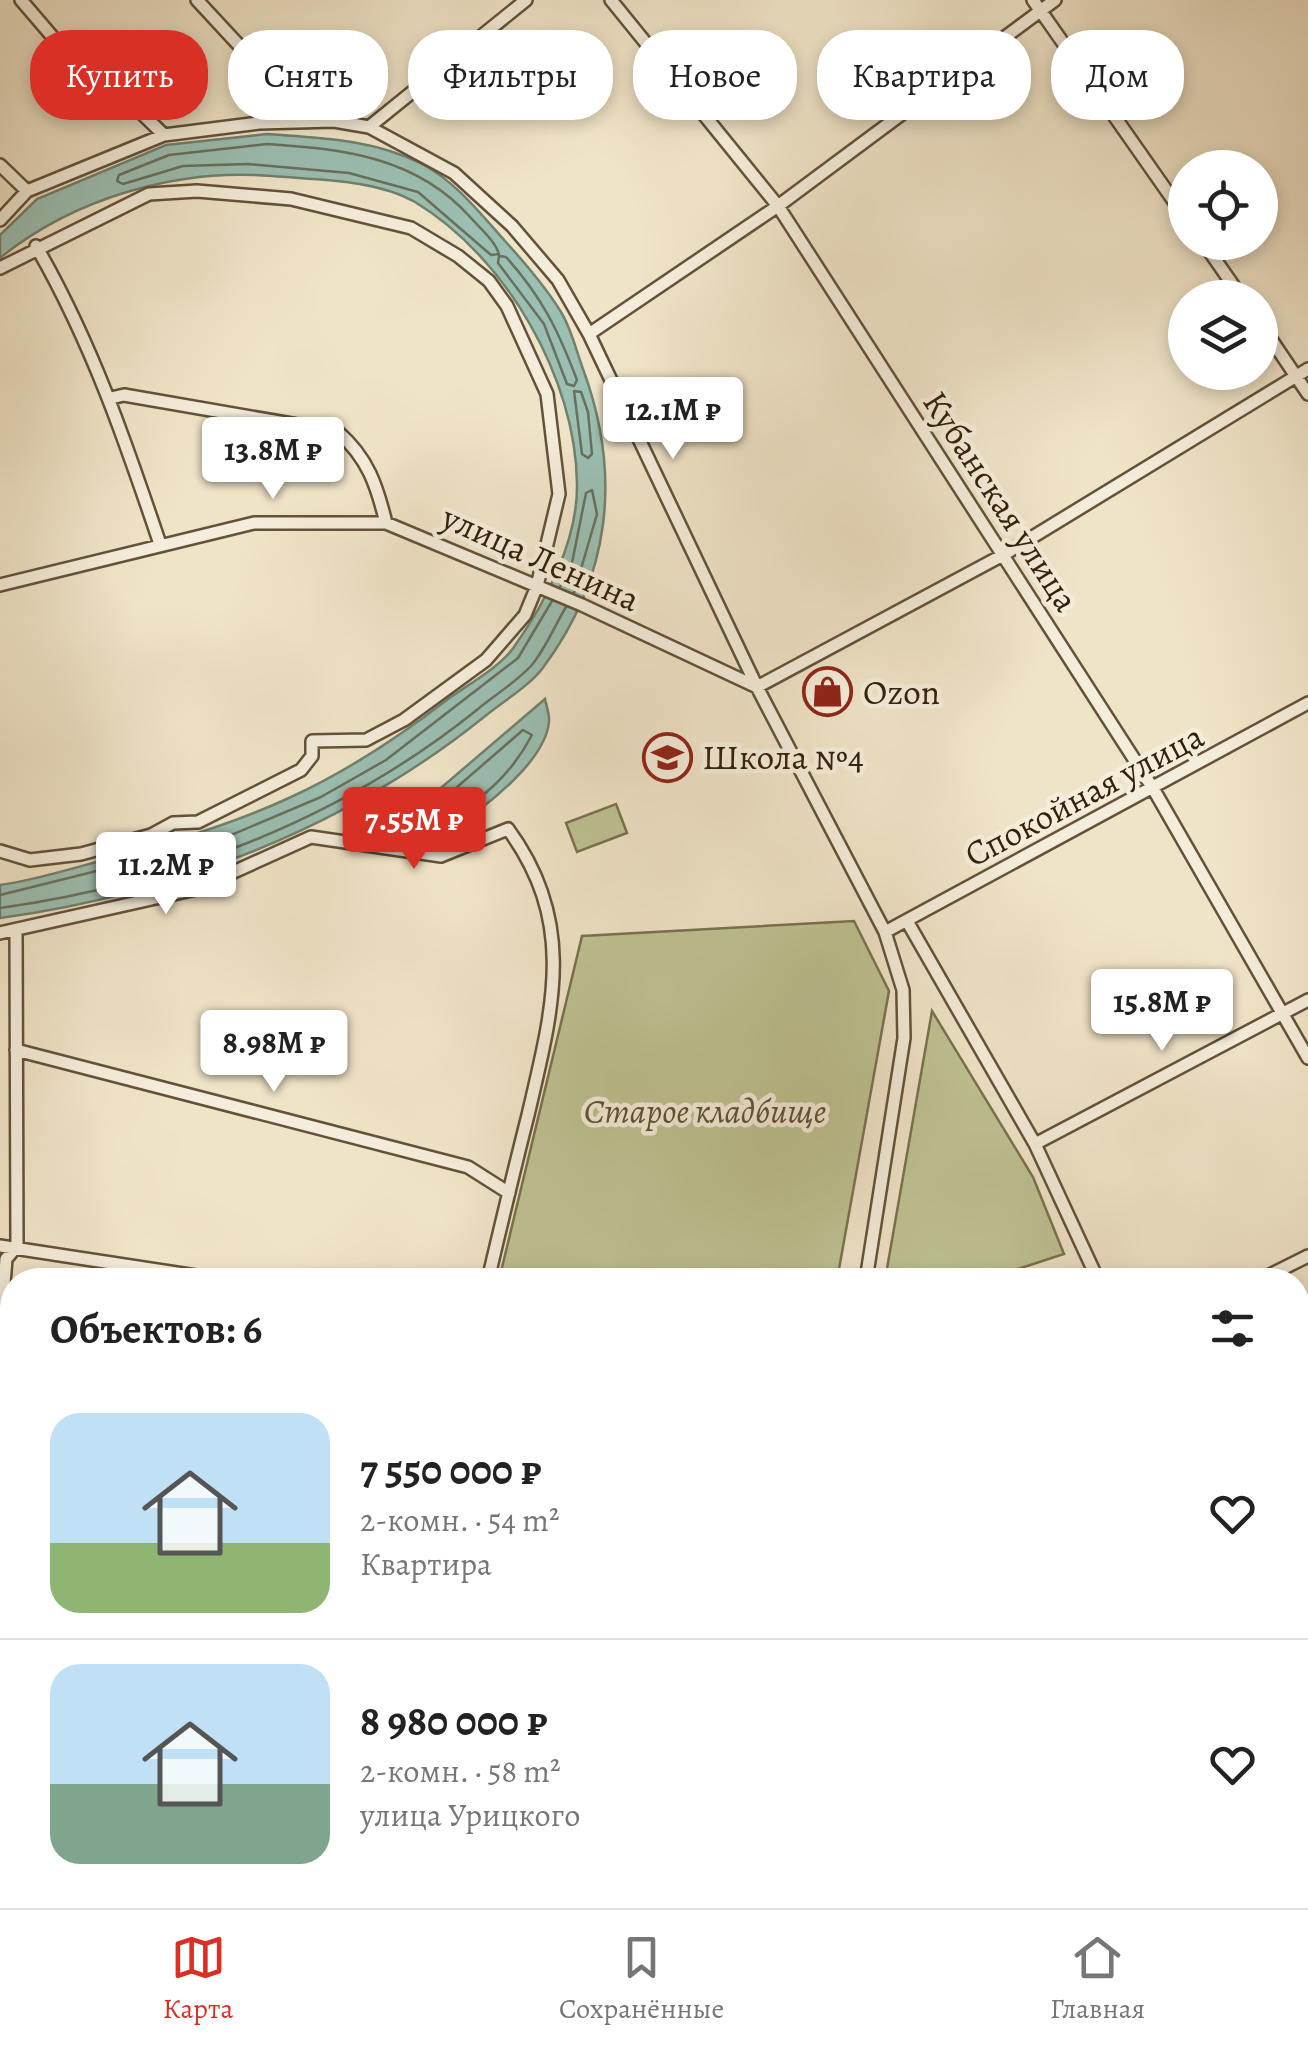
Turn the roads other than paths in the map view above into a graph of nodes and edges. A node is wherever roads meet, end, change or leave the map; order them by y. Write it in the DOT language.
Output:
graph roads {
  1 [pos="22,0"];
  2 [pos="197,0"];
  3 [pos="526,0"];
  4 [pos="611,0"];
  5 [pos="1055,0"];
  6 [pos="1036,5"];
  7 [pos="334,121"];
  8 [pos="368,127"];
  9 [pos="164,136"];
  10 [pos="0,165"];
  11 [pos="26,191"];
  12 [pos="1168,193"];
  13 [pos="778,206"];
  14 [pos="0,220"];
  15 [pos="36,246"];
  16 [pos="0,268"];
  17 [pos="588,334"];
  18 [pos="1278,344"];
  19 [pos="1303,373"];
  20 [pos="1308,394"];
  21 [pos="112,398"];
  22 [pos="386,523"];
  23 [pos="160,544"];
  24 [pos="1004,555"];
  25 [pos="0,586"];
  26 [pos="537,586"];
  27 [pos="757,687"];
  28 [pos="1308,703"];
  29 [pos="1154,790"];
  30 [pos="0,849"];
  31 [pos="907,921"];
  32 [pos="16,930"];
  33 [pos="0,932"];
  34 [pos="885,932"];
  35 [pos="1308,1000"];
  36 [pos="1282,1014"];
  37 [pos="16,1050"];
  38 [pos="1308,1058"];
  39 [pos="1035,1144"];
  40 [pos="509,1193"];
  41 [pos="0,1246"];
  42 [pos="17,1246"];
  43 [pos="1308,1256"];
  44 [pos="5,1268"];
  45 [pos="150,1268"];
  46 [pos="491,1268"];
  47 [pos="868,1268"];
  48 [pos="1092,1268"];
  49 [pos="1284,1268"];
  1 -- 9 [label="street"];
  2 -- 7 [label="street"];
  3 -- 8 [label="street"];
  4 -- 13 [label="street, Кубанская улица"];
  5 -- 6 [label="street"];
  6 -- 12 [label="street"];
  6 -- 13 [label="street"];
  7 -- 8 [label="street"];
  7 -- 9 [label="street"];
  8 -- 17 [label="street"];
  9 -- 11 [label="street"];
  10 -- 11 [label="street"];
  11 -- 14 [label="street"];
  13 -- 17 [label="street"];
  13 -- 24 [label="street, Кубанская улица"];
  15 -- 16 [label="street"];
  15 -- 21 [label="street"];
  15 -- 26 [label="street"];
  17 -- 27 [label="street"];
  18 -- 19 [label="street"];
  19 -- 20 [label="street"];
  19 -- 24 [label="street"];
  21 -- 22 [label="street"];
  21 -- 23 [label="street"];
  22 -- 23 [label="street, улица Ленина"];
  22 -- 26 [label="street, улица Ленина"];
  23 -- 25 [label="street, улица Ленина"];
  24 -- 27 [label="street"];
  24 -- 29 [label="street, Кубанская улица"];
  26 -- 27 [label="street, улица Ленина"];
  26 -- 30 [label="street"];
  27 -- 34 [label="street"];
  28 -- 29 [label="street, Спокойная улица"];
  29 -- 31 [label="street, Спокойная улица"];
  29 -- 36 [label="street, Кубанская улица"];
  31 -- 34 [label="street, Спокойная улица"];
  31 -- 39 [label="street"];
  32 -- 33 [label="street"];
  32 -- 37 [label="street"];
  32 -- 40 [label="street"];
  34 -- 47 [label="street"];
  35 -- 36 [label="street"];
  36 -- 38 [label="street, Кубанская улица"];
  36 -- 39 [label="street"];
  37 -- 40 [label="street"];
  37 -- 42 [label="street"];
  39 -- 48 [label="street"];
  40 -- 46 [label="street"];
  41 -- 42 [label="street"];
  42 -- 44 [label="street"];
  42 -- 45 [label="street"];
  43 -- 49 [label="street"];
}
